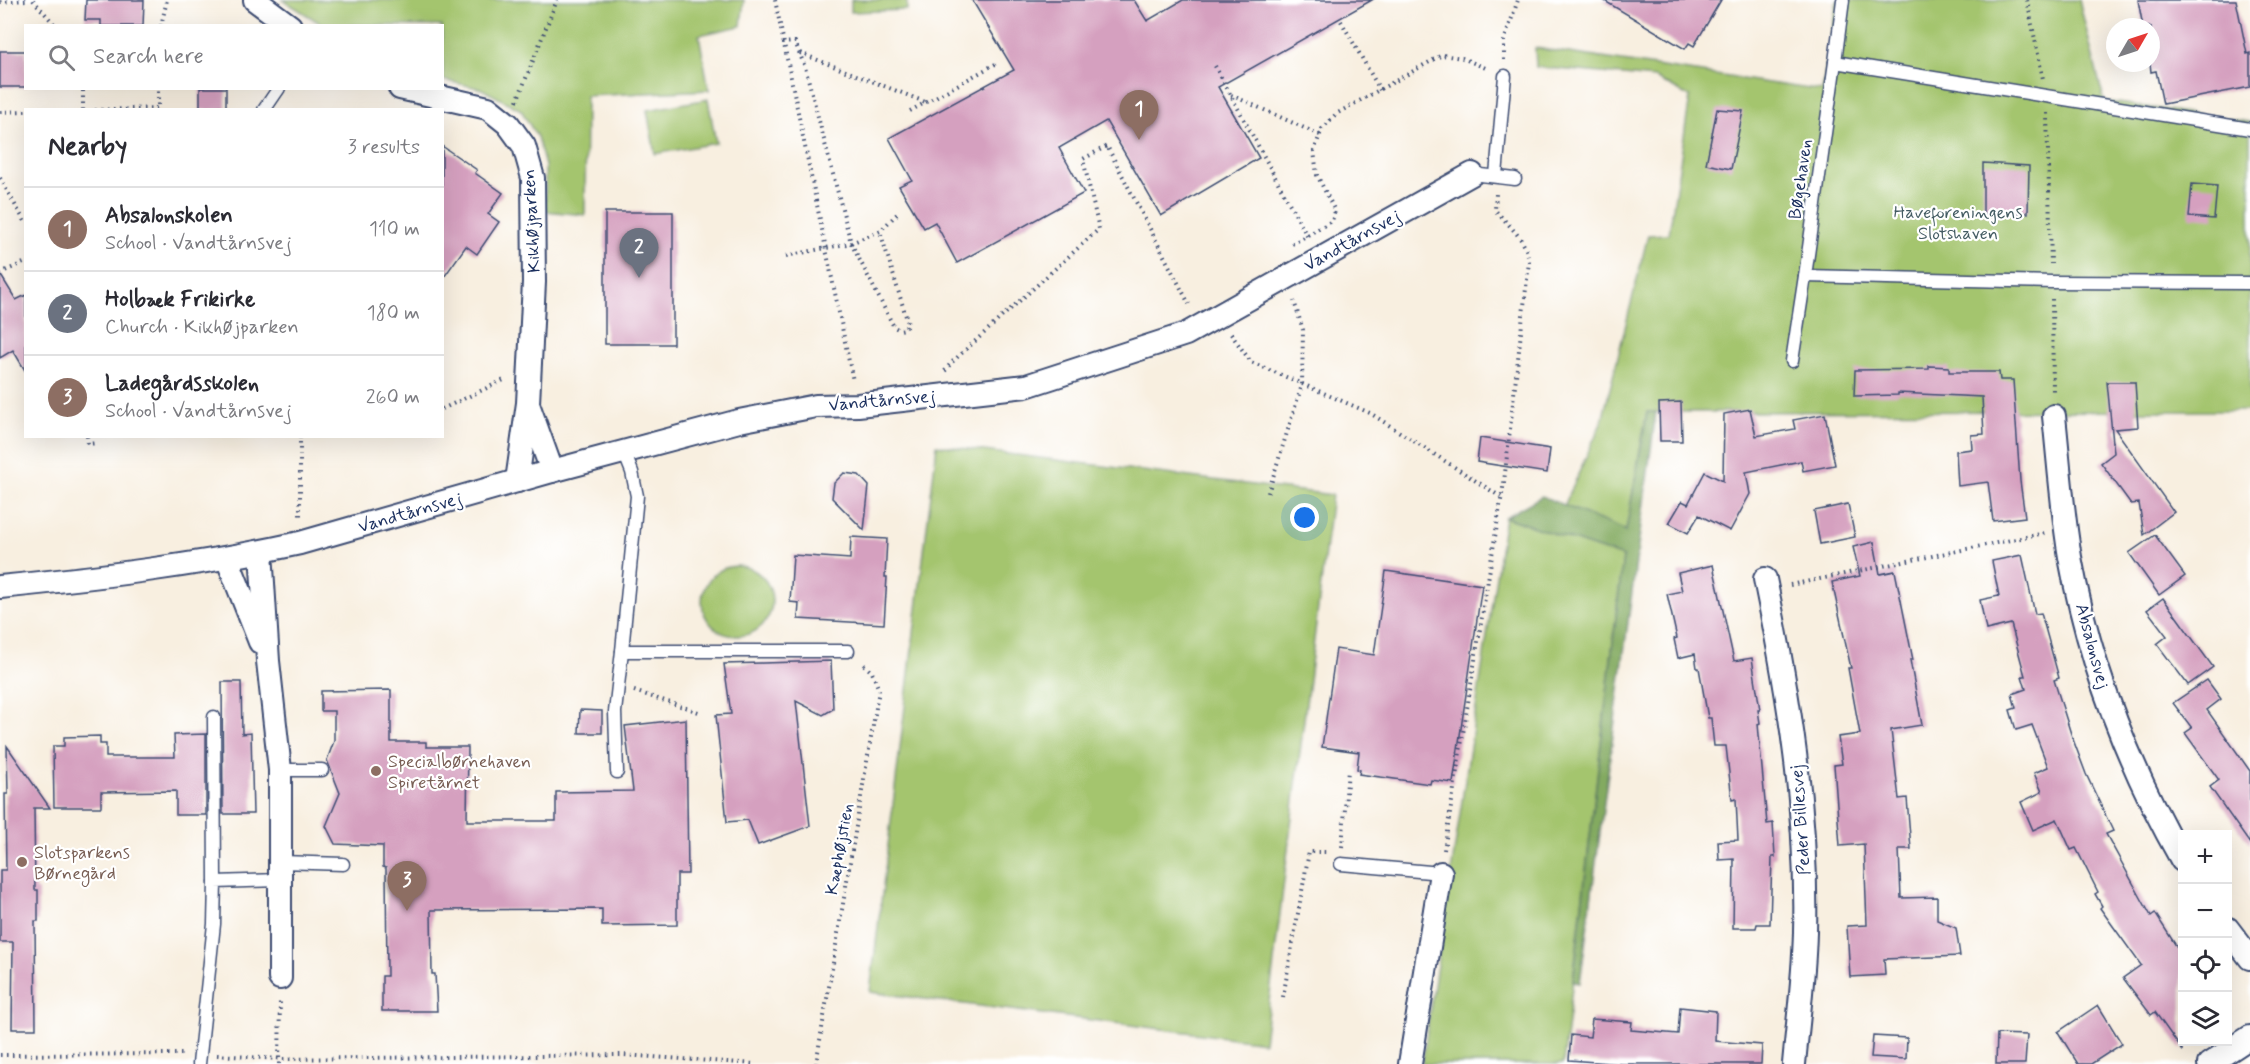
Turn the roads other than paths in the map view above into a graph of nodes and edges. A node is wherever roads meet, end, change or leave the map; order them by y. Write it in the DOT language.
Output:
graph roads {
  1 [pos="255,0"];
  2 [pos="1843,0"];
  3 [pos="287,24"];
  4 [pos="1835,62"];
  5 [pos="1505,76"];
  6 [pos="278,90"];
  7 [pos="409,90"];
  8 [pos="265,108"];
  9 [pos="2250,129"];
  10 [pos="1472,174"];
  11 [pos="1496,175"];
  12 [pos="1515,179"];
  13 [pos="1805,276"];
  14 [pos="2250,283"];
  15 [pos="1792,361"];
  16 [pos="528,403"];
  17 [pos="2054,409"];
  18 [pos="624,452"];
  19 [pos="552,471"];
  20 [pos="517,481"];
  21 [pos="261,552"];
  22 [pos="227,558"];
  23 [pos="1766,584"];
  24 [pos="0,587"];
  25 [pos="622,651"];
  26 [pos="848,651"];
  27 [pos="268,661"];
  28 [pos="214,717"];
  29 [pos="280,770"];
  30 [pos="322,770"];
  31 [pos="617,772"];
  32 [pos="2178,853"];
  33 [pos="1341,858"];
  34 [pos="343,864"];
  35 [pos="281,871"];
  36 [pos="1441,873"];
  37 [pos="215,882"];
  38 [pos="2232,934"];
  39 [pos="2250,958"];
  40 [pos="280,978"];
  41 [pos="2250,1037"];
  42 [pos="200,1059"];
  43 [pos="1410,1064"];
  44 [pos="1794,1064"];
  45 [pos="2209,1064"];
  1 -- 3 [label="street"];
  2 -- 4 [label="lane, Bøgehaven"];
  4 -- 9 [label="lane"];
  4 -- 13 [label="lane, Bøgehaven"];
  5 -- 11 [label="lane"];
  6 -- 8 [label="lane"];
  7 -- 16 [label="street, Kikhøjparken"];
  10 -- 11 [label="lane"];
  10 -- 18 [label="street, Vandtårnsvej"];
  11 -- 12 [label="lane"];
  13 -- 14 [label="lane"];
  13 -- 15 [label="lane, Bøgehaven"];
  16 -- 19 [label="street, Kikhøjparken"];
  16 -- 20 [label="street, Kikhøjparken"];
  17 -- 32 [label="street, Absalonsvej"];
  18 -- 19 [label="street, Vandtårnsvej"];
  18 -- 25 [label="lane"];
  19 -- 20 [label="street, Vandtårnsvej"];
  20 -- 21 [label="street, Vandtårnsvej"];
  21 -- 22 [label="street, Vandtårnsvej"];
  21 -- 27 [label="street"];
  22 -- 24 [label="street, Vandtårnsvej"];
  22 -- 27 [label="street"];
  23 -- 44 [label="street, Peder Billesvej"];
  25 -- 26 [label="lane"];
  25 -- 31 [label="lane"];
  27 -- 29 [label="street"];
  28 -- 37 [label="lane"];
  29 -- 30 [label="lane"];
  29 -- 35 [label="street"];
  33 -- 36 [label="lane"];
  34 -- 35 [label="lane"];
  35 -- 37 [label="lane"];
  35 -- 40 [label="street"];
  36 -- 43 [label="street"];
  37 -- 42 [label="lane"];
  38 -- 39 [label="street"];
  41 -- 45 [label="street"];
}
